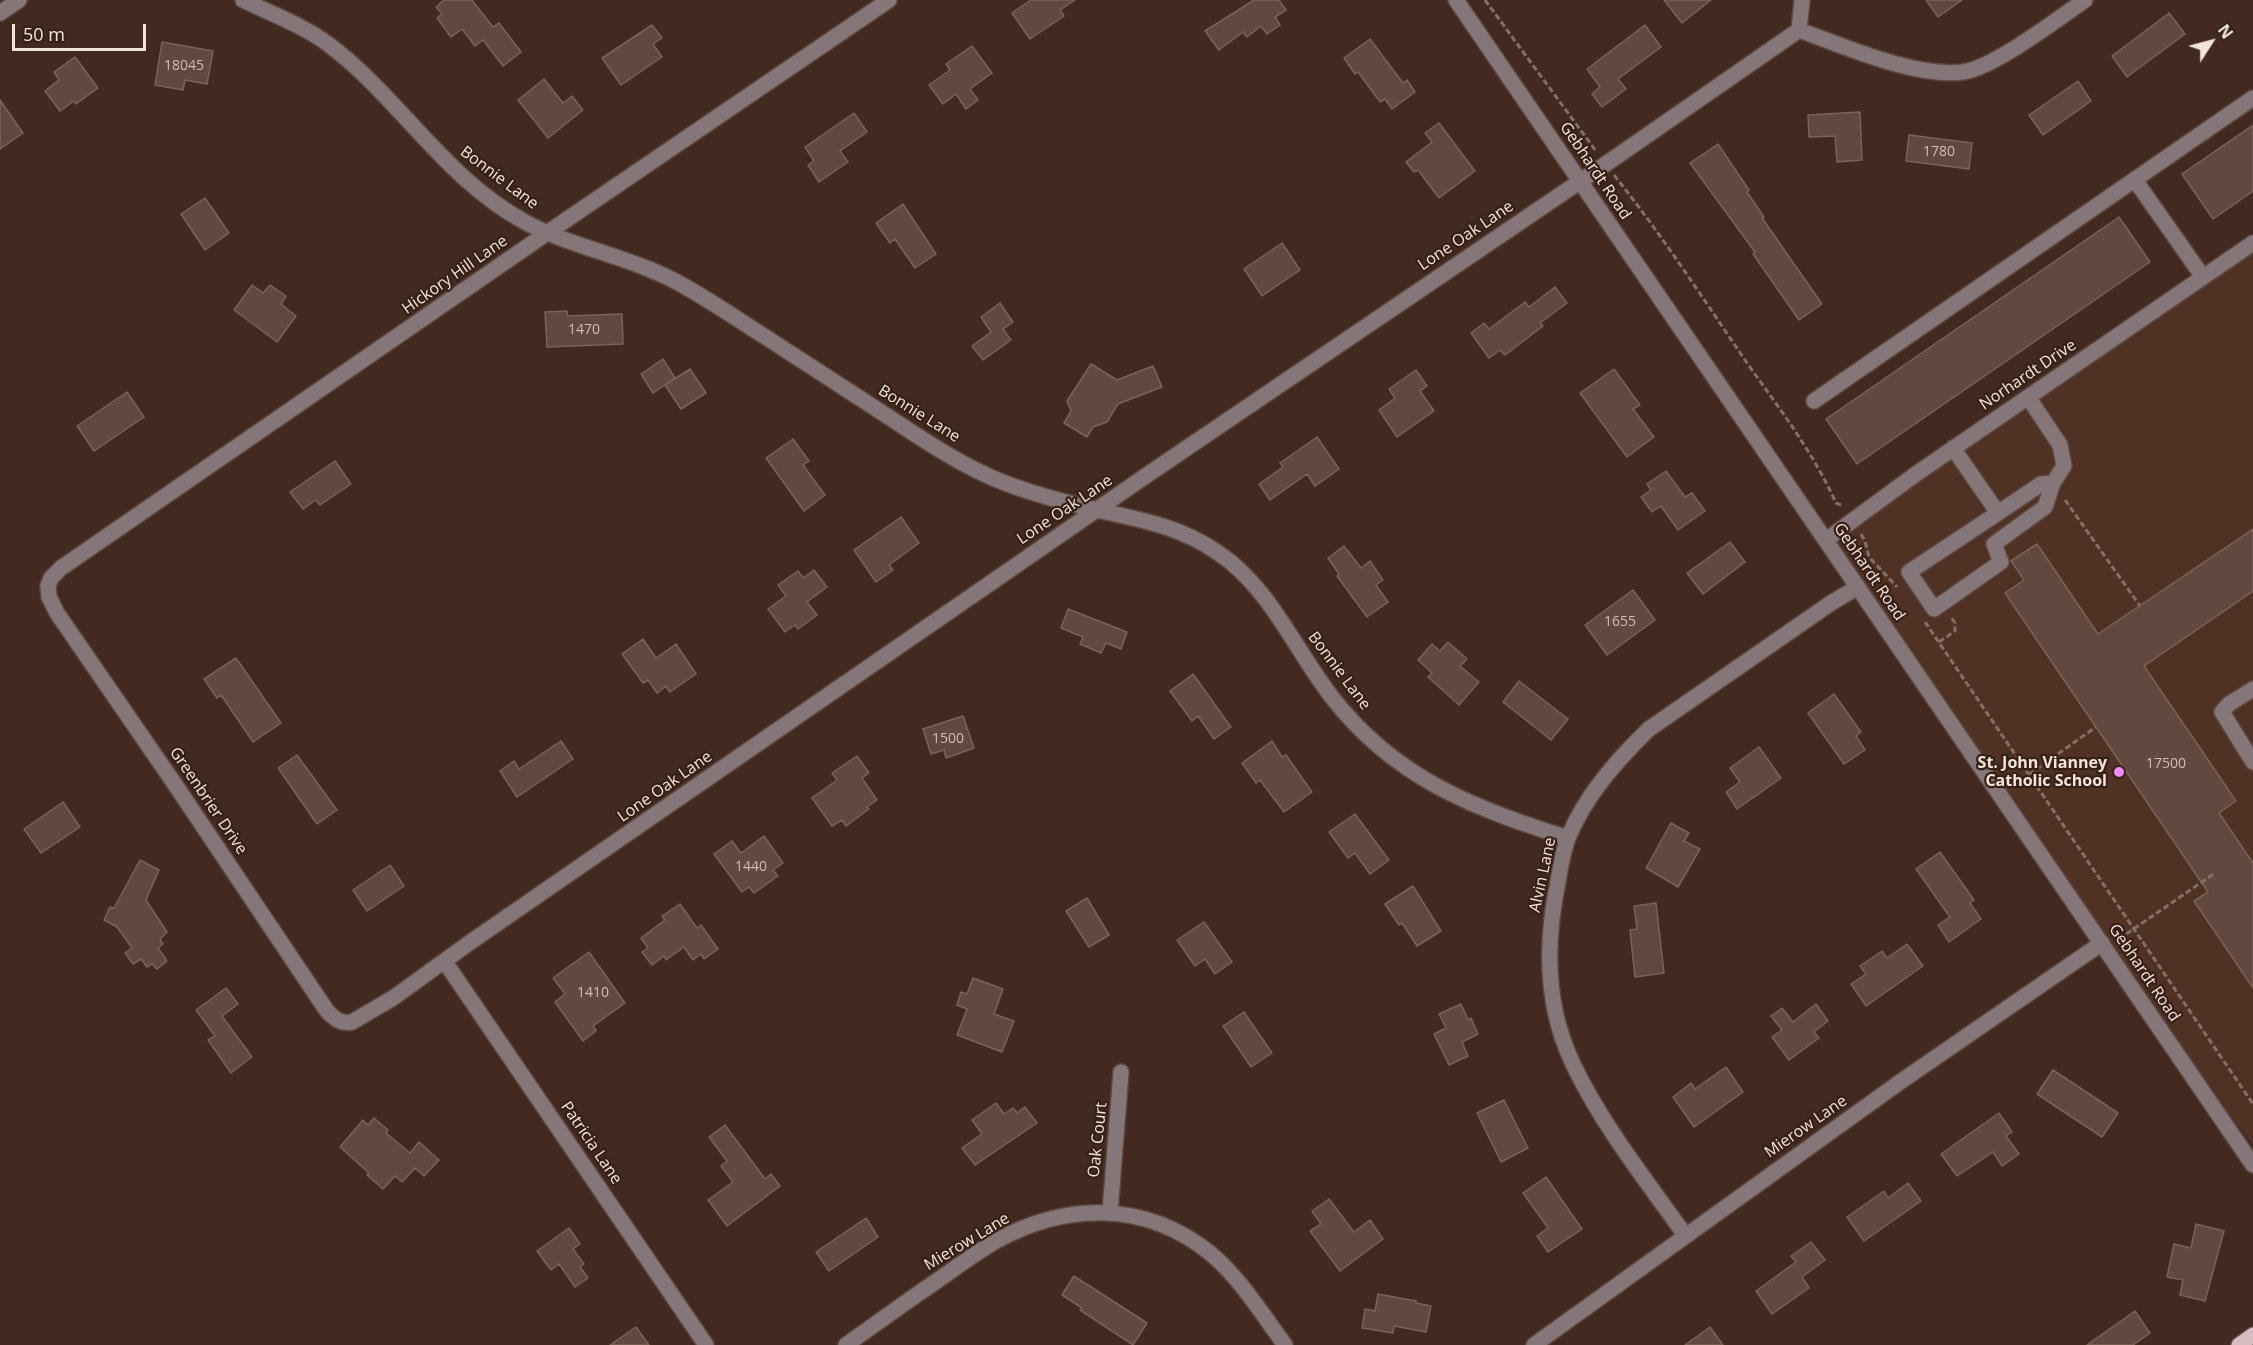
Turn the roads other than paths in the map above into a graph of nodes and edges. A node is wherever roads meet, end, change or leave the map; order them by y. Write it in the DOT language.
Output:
graph roads {
  1 [pos="19,0"];
  2 [pos="243,0"];
  3 [pos="889,0"];
  4 [pos="1456,0"];
  5 [pos="1802,0"];
  6 [pos="2085,0"];
  7 [pos="0,13"];
  8 [pos="1799,30"];
  9 [pos="2253,98"];
  10 [pos="2135,180"];
  11 [pos="1580,182"];
  12 [pos="547,232"];
  13 [pos="2253,243"];
  14 [pos="2203,277"];
  15 [pos="2028,398"];
  16 [pos="1814,401"];
  17 [pos="1953,448"];
  18 [pos="2053,483"];
  19 [pos="1099,509"];
  20 [pos="1998,513"];
  21 [pos="1826,540"];
  22 [pos="48,586"];
  23 [pos="1858,587"];
  24 [pos="2253,689"];
  25 [pos="2253,762"];
  26 [pos="1568,838"];
  27 [pos="2103,946"];
  28 [pos="445,962"];
  29 [pos="352,1022"];
  30 [pos="1121,1072"];
  31 [pos="2253,1165"];
  32 [pos="1110,1212"];
  33 [pos="1685,1235"];
  34 [pos="2253,1335"];
  35 [pos="706,1345"];
  36 [pos="846,1345"];
  37 [pos="1285,1345"];
  38 [pos="1534,1345"];
  39 [pos="2240,1345"];
  1 -- 7 [label="street"];
  2 -- 12 [label="street, Bonnie Lane"];
  3 -- 12 [label="street, Hickory Hill Lane"];
  4 -- 11 [label="street, Gebhardt Road"];
  5 -- 8 [label="street"];
  6 -- 8 [label="street"];
  8 -- 11 [label="street, Lone Oak Lane"];
  9 -- 10 [label="street"];
  10 -- 14 [label="street"];
  10 -- 16 [label="street"];
  11 -- 19 [label="street, Lone Oak Lane"];
  11 -- 21 [label="street, Gebhardt Road"];
  12 -- 19 [label="street, Bonnie Lane"];
  12 -- 22 [label="street, Hickory Hill Lane"];
  13 -- 14 [label="street, Norhardt Drive"];
  14 -- 15 [label="street, Norhardt Drive"];
  15 -- 17 [label="street, Norhardt Drive"];
  15 -- 18 [label="street"];
  17 -- 20 [label="street"];
  17 -- 21 [label="street, Norhardt Drive"];
  18 -- 20 [label="street"];
  18 -- 20 [label="street"];
  19 -- 26 [label="street, Bonnie Lane"];
  19 -- 28 [label="street, Lone Oak Lane"];
  21 -- 23 [label="street, Gebhardt Road"];
  22 -- 29 [label="street, Greenbrier Drive"];
  23 -- 26 [label="street, Alvin Lane"];
  23 -- 27 [label="street, Gebhardt Road"];
  24 -- 25 [label="street"];
  26 -- 33 [label="street, Alvin Lane"];
  27 -- 31 [label="street, Gebhardt Road"];
  27 -- 33 [label="street, Mierow Lane"];
  28 -- 29 [label="street, Lone Oak Lane"];
  28 -- 35 [label="street, Patricia Lane"];
  30 -- 32 [label="street, Oak Court"];
  32 -- 36 [label="street, Mierow Lane"];
  32 -- 37 [label="street, Mierow Lane"];
  33 -- 38 [label="street, Mierow Lane"];
  34 -- 39 [label="main road"];
}
